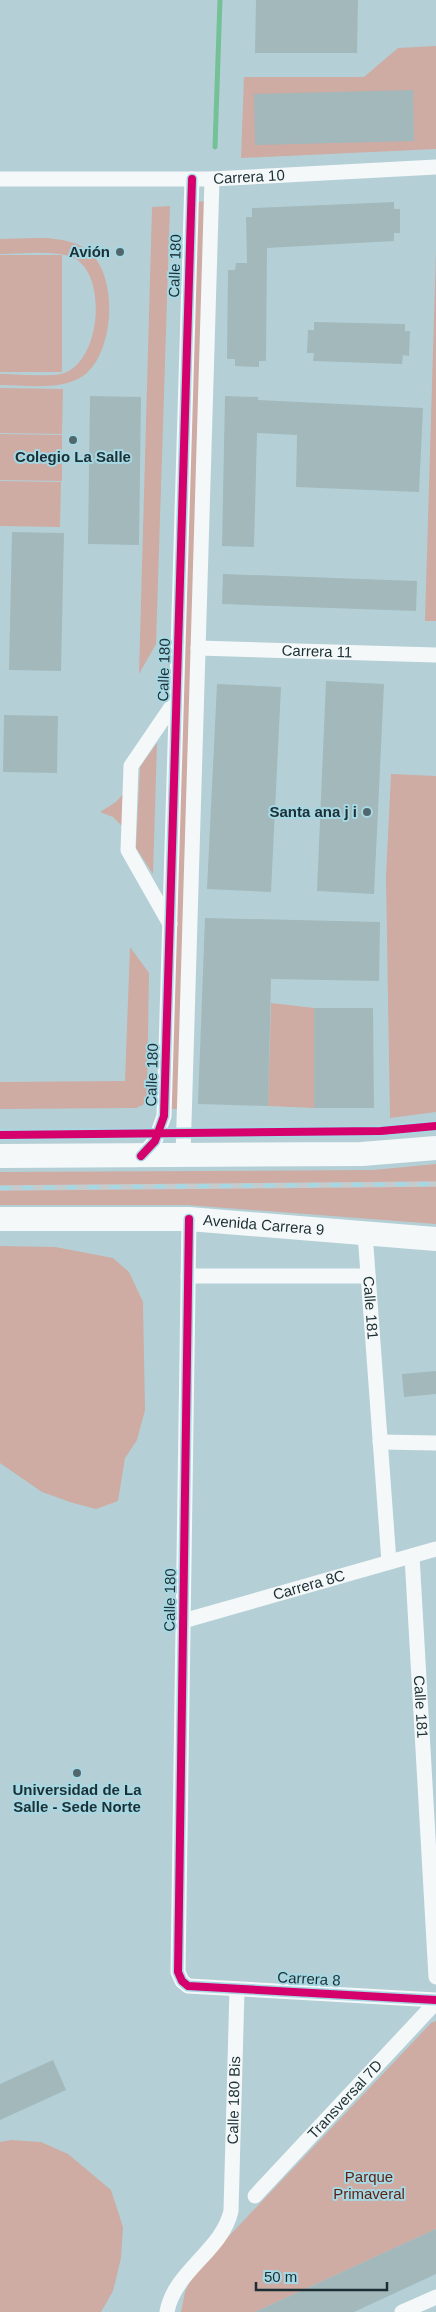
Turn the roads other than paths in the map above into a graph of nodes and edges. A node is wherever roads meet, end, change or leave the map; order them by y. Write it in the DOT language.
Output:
graph roads {
  1 [pos="436,167"];
  2 [pos="0,179"];
  3 [pos="192,179"];
  4 [pos="212,179"];
  5 [pos="198,648"];
  6 [pos="436,655"];
  7 [pos="176,700"];
  8 [pos="170,924"];
  9 [pos="436,1148"];
  10 [pos="0,1156"];
  11 [pos="141,1156"];
  12 [pos="183,1156"];
  13 [pos="0,1219"];
  14 [pos="189,1219"];
  15 [pos="365,1233"];
  16 [pos="436,1239"];
  17 [pos="188,1276"];
  18 [pos="368,1276"];
  19 [pos="380,1442"];
  20 [pos="436,1443"];
  21 [pos="436,1549"];
  22 [pos="412,1556"];
  23 [pos="389,1562"];
  24 [pos="183,1621"];
  25 [pos="436,1977"];
  26 [pos="182,1981"];
  27 [pos="237,1989"];
  28 [pos="436,2001"];
  29 [pos="254,2196"];
  30 [pos="436,2297"];
  31 [pos="168,2305"];
  32 [pos="402,2312"];
  1 -- 4 [label="street, Carrera 10"];
  2 -- 3 [label="street, Carrera 10"];
  3 -- 4 [label="street, Carrera 10"];
  3 -- 7 [label="street, Calle 180"];
  4 -- 5 [label="street"];
  5 -- 6 [label="street, Carrera 11"];
  5 -- 12 [label="street"];
  7 -- 8 [label="street, Calle 180"];
  7 -- 8 [label="street"];
  8 -- 11 [label="street, Calle 180"];
  9 -- 12 [label="main road"];
  10 -- 11 [label="main road"];
  11 -- 12 [label="main road"];
  13 -- 14 [label="main road, Avenida Carrera 9"];
  14 -- 15 [label="main road, Avenida Carrera 9"];
  14 -- 17 [label="street, Calle 180"];
  15 -- 16 [label="main road, Avenida Carrera 9"];
  15 -- 18 [label="street, Calle 181"];
  17 -- 18 [label="street"];
  17 -- 24 [label="street, Calle 180"];
  18 -- 19 [label="street, Calle 181"];
  19 -- 20 [label="street"];
  19 -- 23 [label="street, Calle 181"];
  21 -- 22 [label="street, Carrera 8C"];
  22 -- 23 [label="street, Carrera 8C"];
  22 -- 25 [label="street, Calle 181"];
  23 -- 24 [label="street, Carrera 8C"];
  24 -- 26 [label="street, Calle 180"];
  26 -- 27 [label="street, Carrera 8"];
  27 -- 28 [label="street, Carrera 8"];
  27 -- 31 [label="street, Calle 180 Bis"];
  28 -- 29 [label="street, Transversal 7D"];
  30 -- 32 [label="street"];
}
